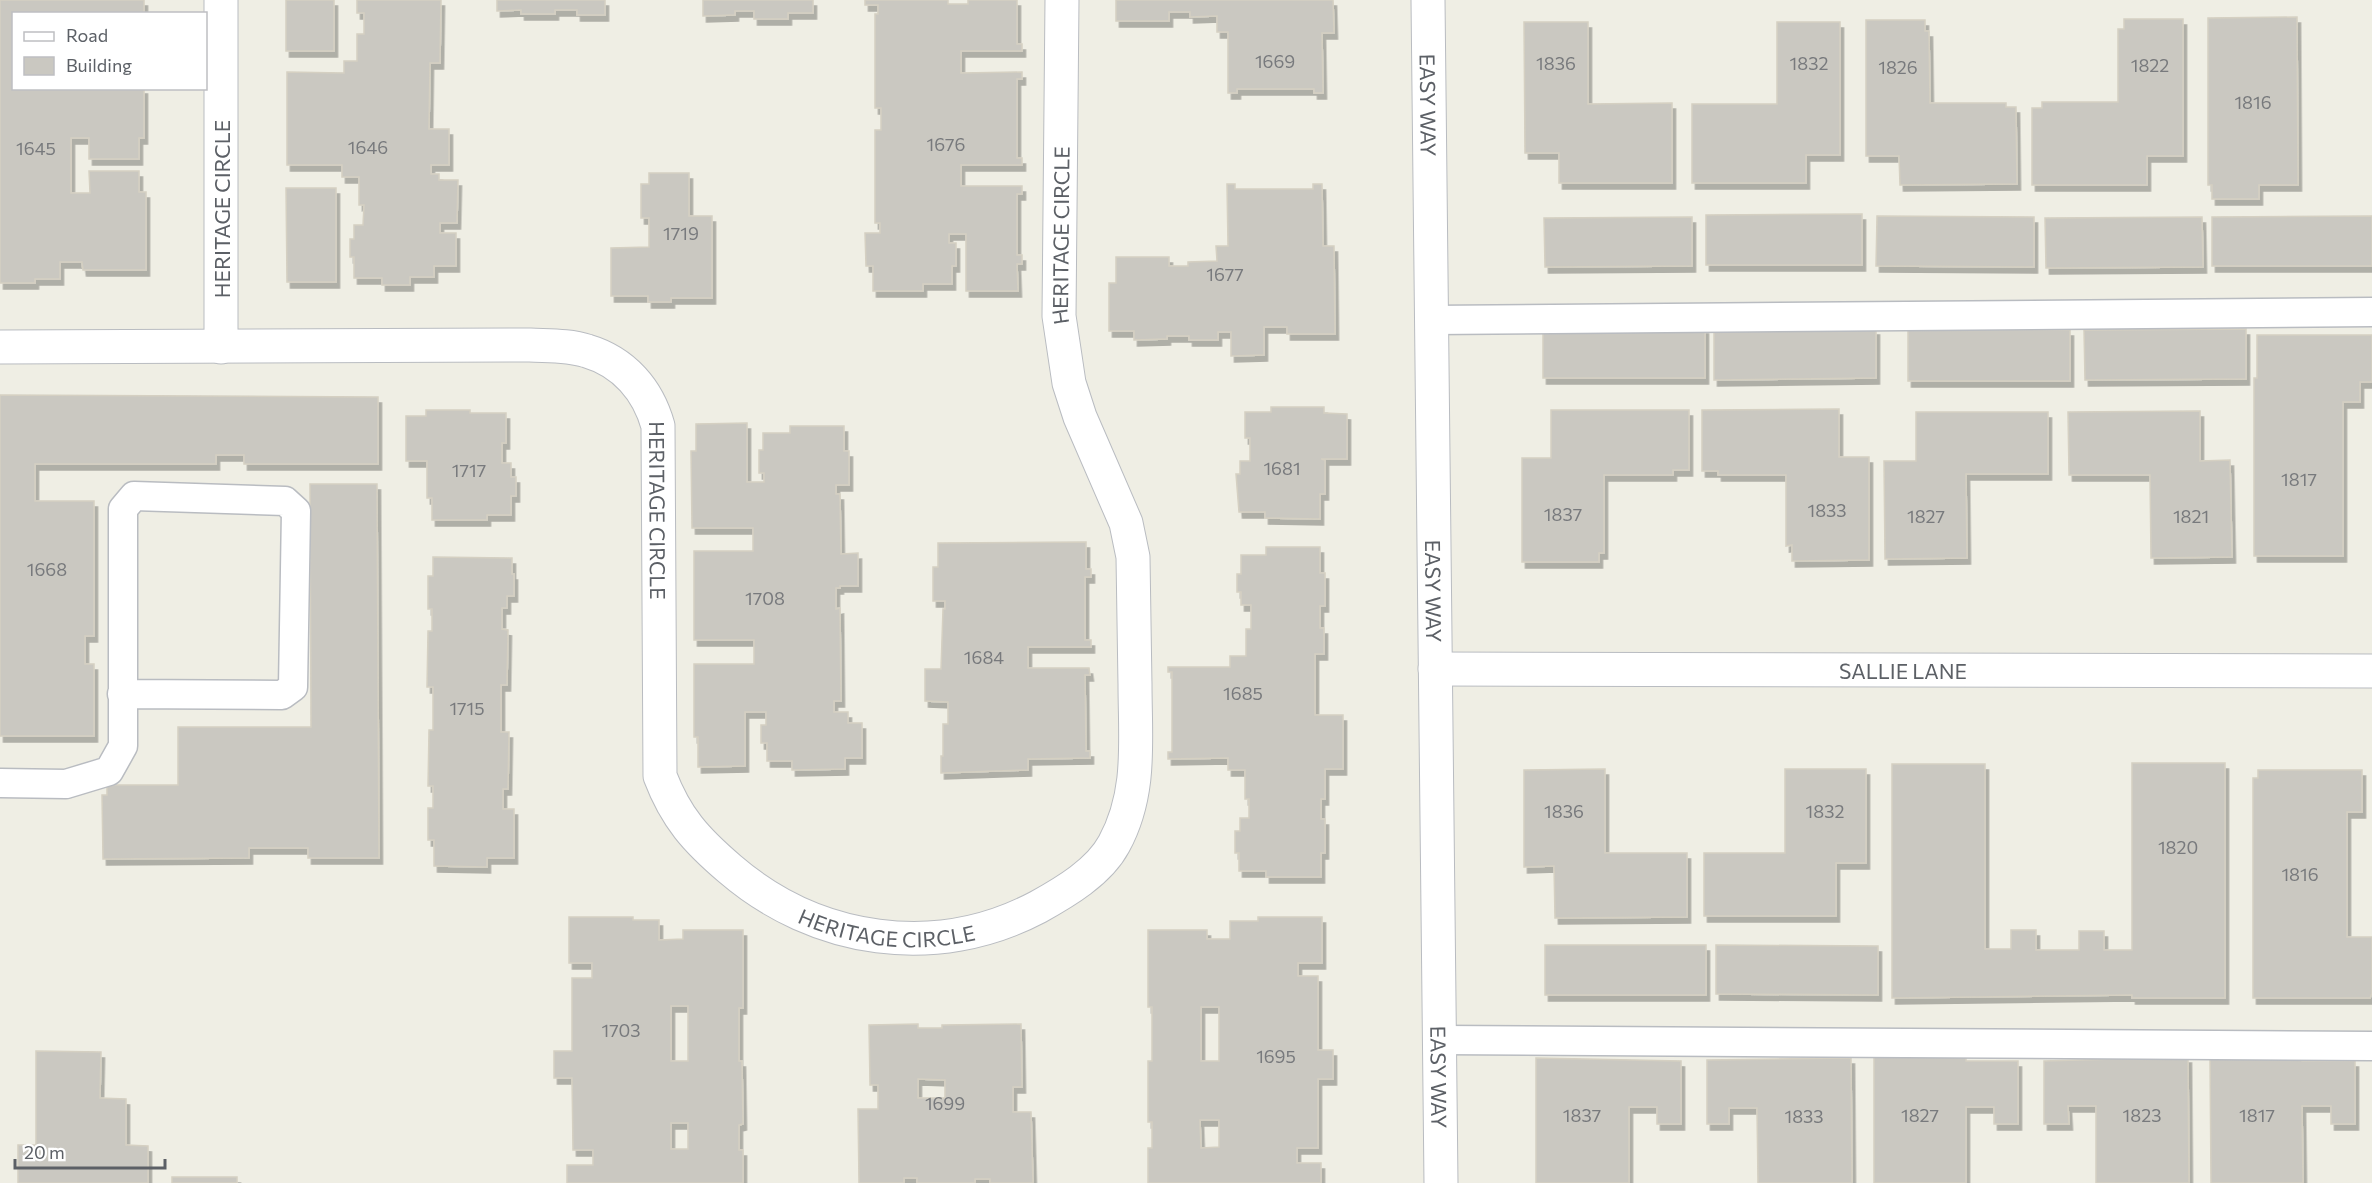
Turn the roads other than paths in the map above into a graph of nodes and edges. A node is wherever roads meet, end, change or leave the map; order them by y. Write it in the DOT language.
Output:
graph roads {
  1 [pos="221,0"];
  2 [pos="1062,0"];
  3 [pos="1428,0"];
  4 [pos="2372,312"];
  5 [pos="1432,320"];
  6 [pos="0,347"];
  7 [pos="221,347"];
  8 [pos="1435,669"];
  9 [pos="2372,671"];
  10 [pos="122,694"];
  11 [pos="0,783"];
  12 [pos="1441,1040"];
  13 [pos="2372,1046"];
  14 [pos="1441,1183"];
  1 -- 7 [label="street, HERITAGE CIRCLE"];
  2 -- 7 [label="street, HERITAGE CIRCLE"];
  3 -- 5 [label="street, EASY WAY"];
  4 -- 5 [label="lane"];
  5 -- 8 [label="street, EASY WAY"];
  6 -- 7 [label="street, HERITAGE CIRCLE"];
  8 -- 9 [label="street, SALLIE LANE"];
  8 -- 12 [label="street, EASY WAY"];
  10 -- 10 [label="lane"];
  10 -- 11 [label="lane"];
  12 -- 13 [label="lane"];
  12 -- 14 [label="street, EASY WAY"];
}
